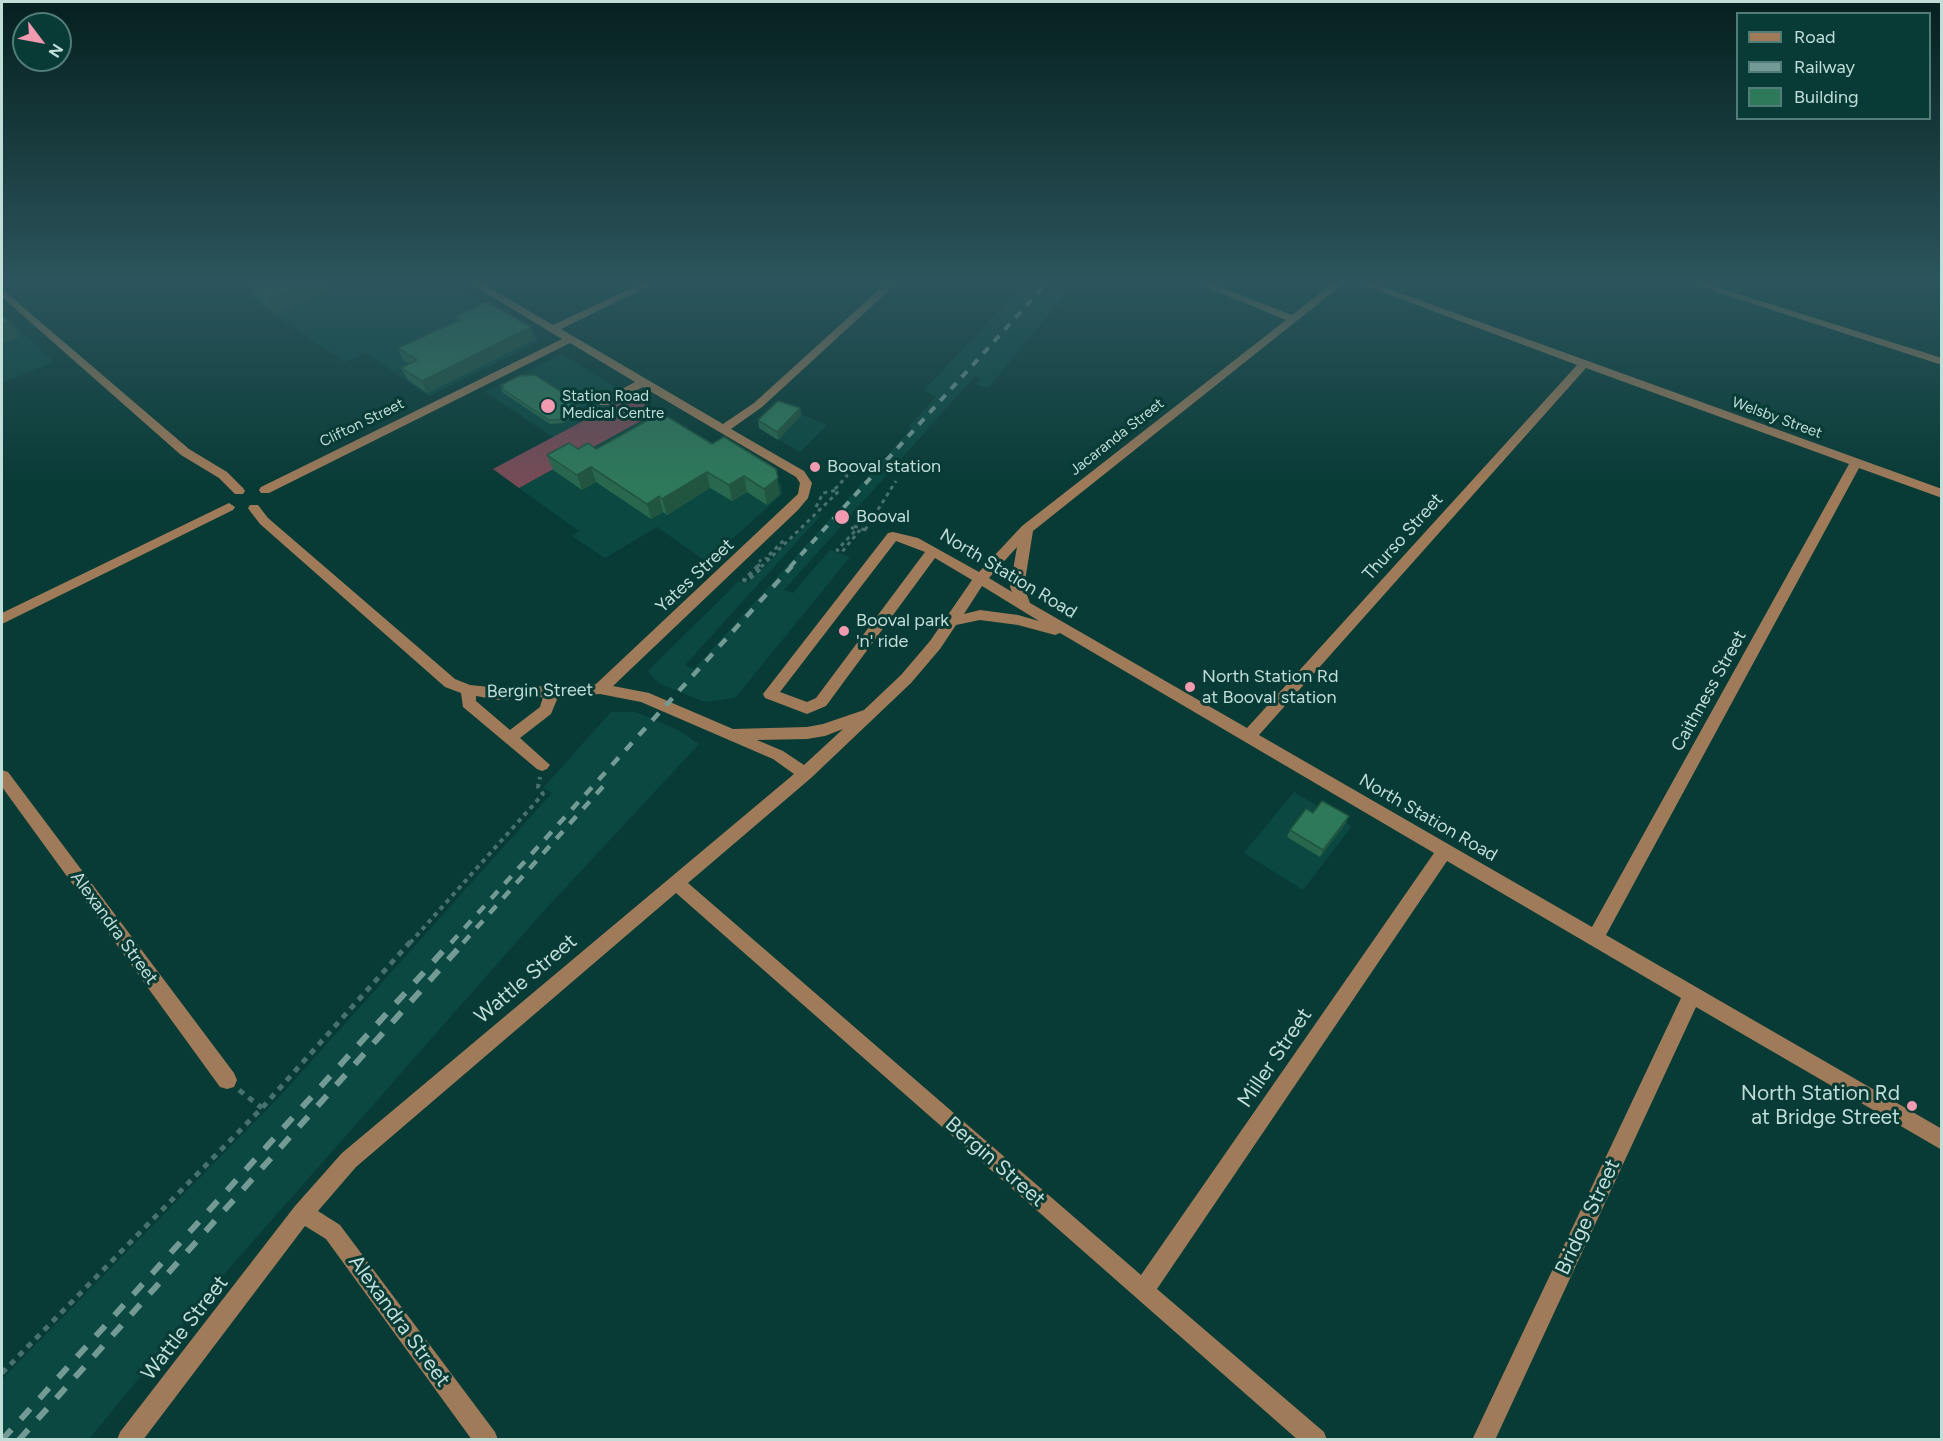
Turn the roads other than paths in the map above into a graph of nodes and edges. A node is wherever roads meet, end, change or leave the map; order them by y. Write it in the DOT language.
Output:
graph roads {
  1 [pos="70,351"];
  2 [pos="545,351"];
  3 [pos="591,351"];
  4 [pos="817,351"];
  5 [pos="1253,351"];
  6 [pos="1552,351"];
  7 [pos="1907,351"];
  8 [pos="1941,362"];
  9 [pos="1584,363"];
  10 [pos="643,382"];
  11 [pos="604,403"];
  12 [pos="723,429"];
  13 [pos="1856,463"];
  14 [pos="265,490"];
  15 [pos="239,491"];
  16 [pos="1941,494"];
  17 [pos="229,507"];
  18 [pos="254,507"];
  19 [pos="1027,529"];
  20 [pos="933,551"];
  21 [pos="980,579"];
  22 [pos="1024,605"];
  23 [pos="2,619"];
  24 [pos="951,621"];
  25 [pos="1076,636"];
  26 [pos="600,689"];
  27 [pos="469,690"];
  28 [pos="554,691"];
  29 [pos="874,710"];
  30 [pos="730,733"];
  31 [pos="1249,736"];
  32 [pos="511,737"];
  33 [pos="542,765"];
  34 [pos="806,774"];
  35 [pos="2,776"];
  36 [pos="1445,850"];
  37 [pos="676,883"];
  38 [pos="1595,938"];
  39 [pos="1692,995"];
  40 [pos="227,1080"];
  41 [pos="1941,1140"];
  42 [pos="303,1213"];
  43 [pos="1143,1292"];
  44 [pos="128,1440"];
  45 [pos="487,1440"];
  46 [pos="1316,1440"];
  47 [pos="1483,1440"];
  1 -- 15 [label="street"];
  2 -- 14 [label="street, Clifton Street"];
  3 -- 10 [label="street"];
  4 -- 12 [label="street"];
  5 -- 19 [label="street, Jacaranda Street"];
  6 -- 9 [label="street, Welsby Street"];
  7 -- 8 [label="street"];
  9 -- 13 [label="street, Welsby Street"];
  9 -- 31 [label="street, Thurso Street"];
  10 -- 11 [label="street"];
  10 -- 12 [label="street"];
  12 -- 26 [label="street, Yates Street"];
  13 -- 16 [label="street, Welsby Street"];
  13 -- 38 [label="street, Caithness Street"];
  14 -- 15 [label="street"];
  14 -- 18 [label="street"];
  15 -- 17 [label="street"];
  17 -- 18 [label="street"];
  17 -- 23 [label="street"];
  18 -- 27 [label="street, Bergin Street"];
  19 -- 21 [label="street, Jacaranda Street"];
  19 -- 22 [label="street"];
  20 -- 20 [label="street, North Station Road"];
  20 -- 21 [label="street, North Station Road"];
  21 -- 22 [label="street, North Station Road"];
  21 -- 24 [label="street, Wattle Street"];
  22 -- 25 [label="street, North Station Road"];
  24 -- 25 [label="street"];
  24 -- 29 [label="street, Wattle Street"];
  25 -- 31 [label="street, North Station Road"];
  26 -- 28 [label="street, Bergin Street"];
  26 -- 30 [label="street, Bergin Street"];
  27 -- 28 [label="street, Bergin Street"];
  27 -- 32 [label="street"];
  28 -- 32 [label="street"];
  29 -- 30 [label="street"];
  29 -- 34 [label="street, Wattle Street"];
  30 -- 34 [label="street, Bergin Street"];
  31 -- 36 [label="street, North Station Road"];
  32 -- 33 [label="street"];
  34 -- 37 [label="street, Wattle Street"];
  35 -- 40 [label="street, Alexandra Street"];
  36 -- 38 [label="street, North Station Road"];
  36 -- 43 [label="street, Miller Street"];
  37 -- 42 [label="street, Wattle Street"];
  37 -- 43 [label="street, Bergin Street"];
  38 -- 39 [label="street, North Station Road"];
  39 -- 41 [label="street, North Station Road"];
  39 -- 47 [label="street, Bridge Street"];
  42 -- 44 [label="street, Wattle Street"];
  42 -- 45 [label="street, Alexandra Street"];
  43 -- 46 [label="street, Bergin Street"];
}
